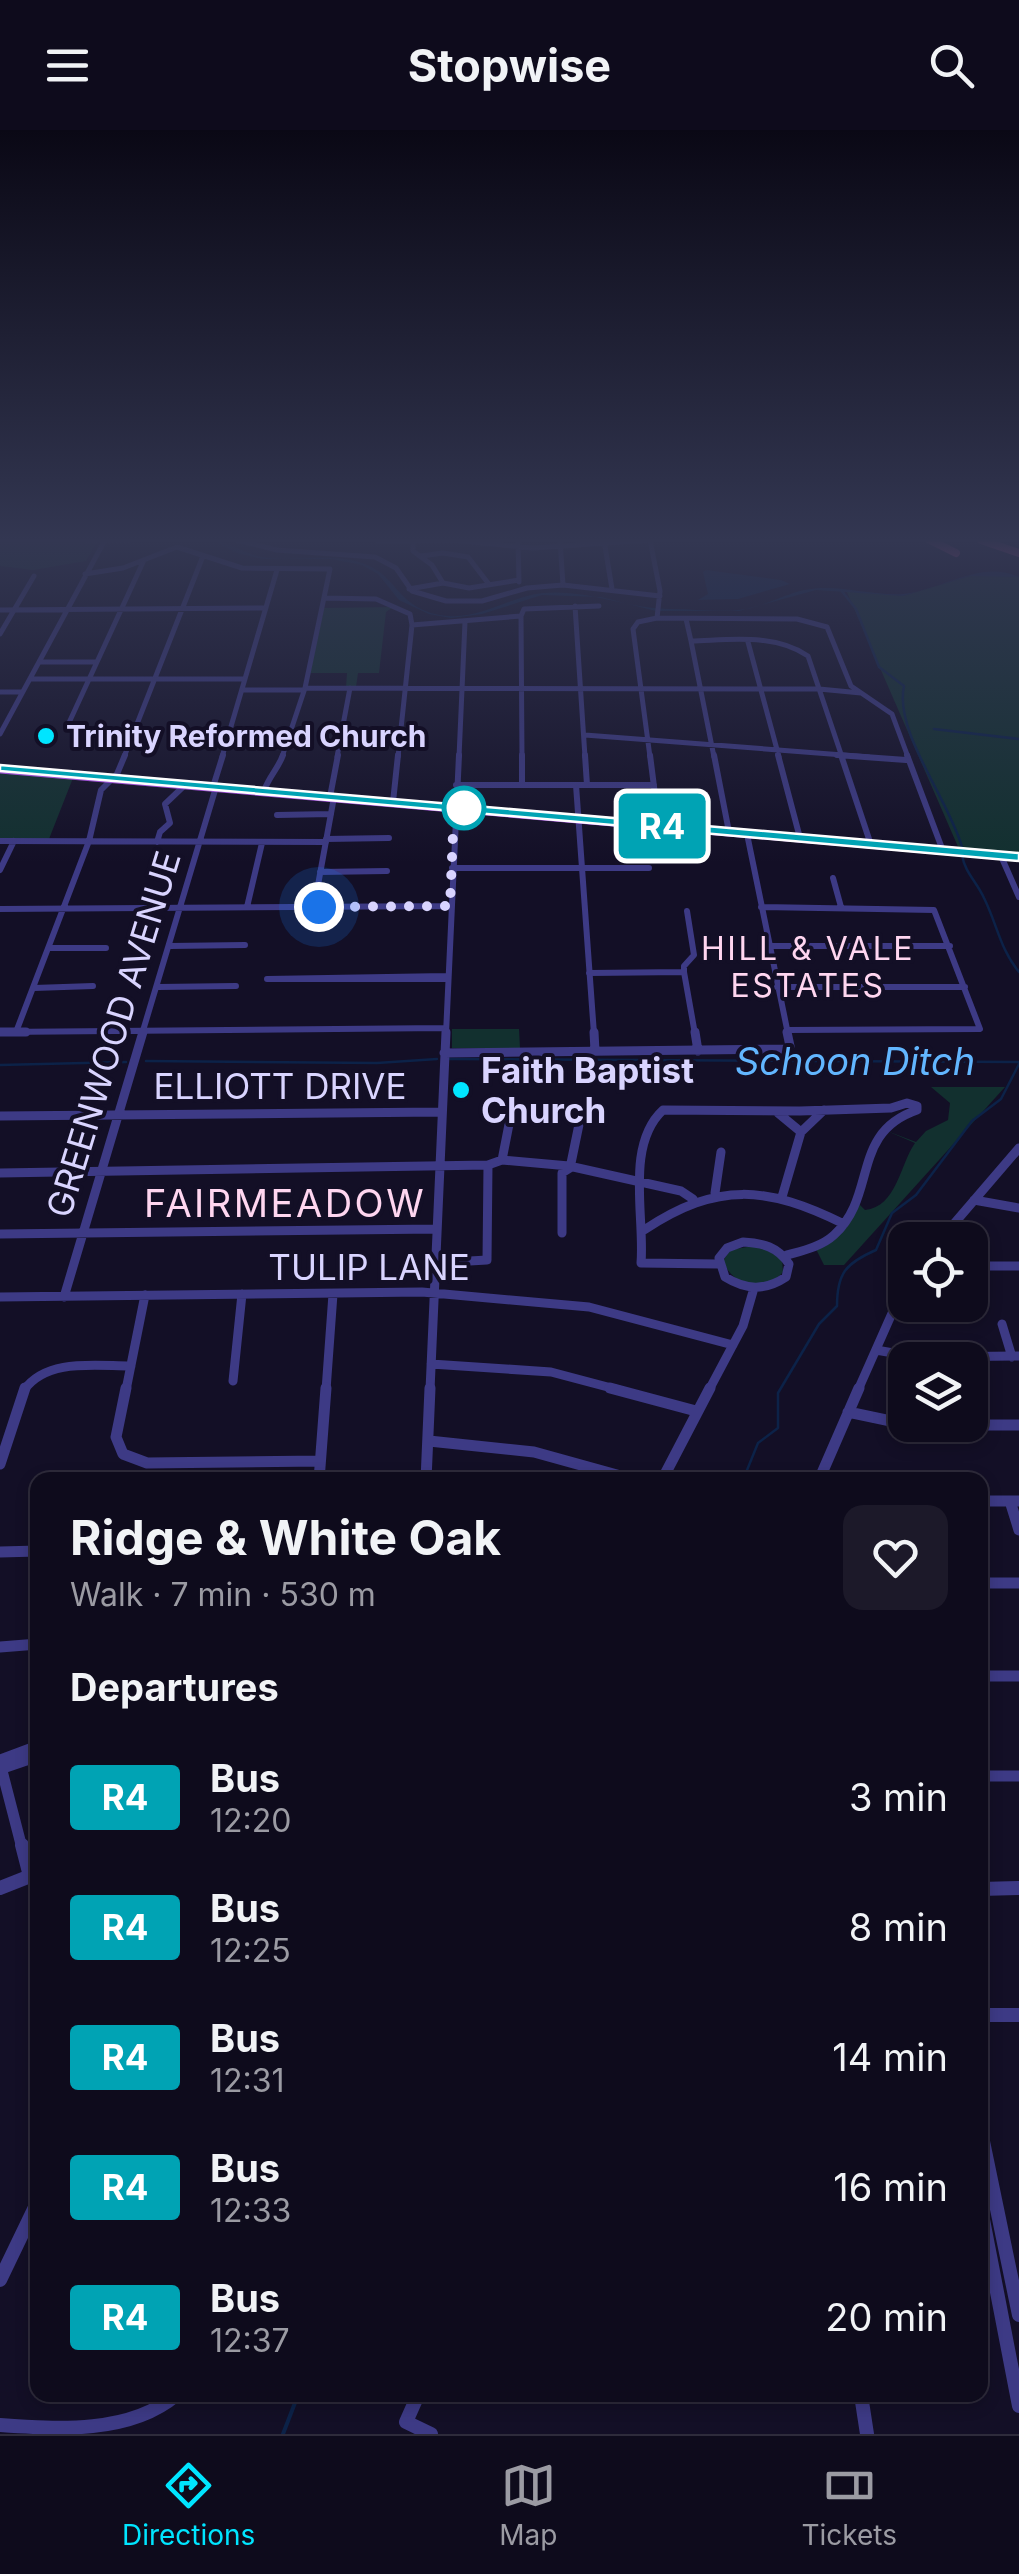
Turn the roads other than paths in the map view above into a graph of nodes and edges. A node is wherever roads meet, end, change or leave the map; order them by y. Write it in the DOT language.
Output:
graph roads {
  1 [pos="46,648"];
  2 [pos="103,648"];
  3 [pos="167,648"];
  4 [pos="254,648"];
  5 [pos="313,648"];
  6 [pos="409,648"];
  7 [pos="463,648"];
  8 [pos="520,648"];
  9 [pos="578,648"];
  10 [pos="636,648"];
  11 [pos="693,648"];
  12 [pos="749,648"];
  13 [pos="793,648"];
  14 [pos="837,648"];
  15 [pos="39,662"];
  16 [pos="96,662"];
  17 [pos="154,679"];
  18 [pos="245,679"];
  19 [pos="30,680"];
  20 [pos="88,680"];
  21 [pos="350,688"];
  22 [pos="405,688"];
  23 [pos="462,688"];
  24 [pos="521,688"];
  25 [pos="580,688"];
  26 [pos="642,688"];
  27 [pos="702,688"];
  28 [pos="303,689"];
  29 [pos="760,689"];
  30 [pos="820,689"];
  31 [pos="242,690"];
  32 [pos="0,692"];
  33 [pos="22,692"];
  34 [pos="861,693"];
  35 [pos="66,727"];
  36 [pos="0,734"];
  37 [pos="585,735"];
  38 [pos="649,740"];
  39 [pos="713,745"];
  40 [pos="776,750"];
  41 [pos="841,755"];
  42 [pos="906,760"];
  43 [pos="0,768"];
  44 [pos="114,778"];
  45 [pos="186,784"];
  46 [pos="456,784"];
  47 [pos="522,785"];
  48 [pos="576,785"];
  49 [pos="587,785"];
  50 [pos="654,785"];
  51 [pos="214,787"];
  52 [pos="264,791"];
  53 [pos="332,797"];
  54 [pos="393,802"];
  55 [pos="454,808"];
  56 [pos="331,814"];
  57 [pos="277,815"];
  58 [pos="577,818"];
  59 [pos="659,826"];
  60 [pos="728,832"];
  61 [pos="747,834"];
  62 [pos="389,838"];
  63 [pos="800,838"];
  64 [pos="90,840"];
  65 [pos="326,840"];
  66 [pos="0,841"];
  67 [pos="14,841"];
  68 [pos="158,842"];
  69 [pos="200,843"];
  70 [pos="262,844"];
  71 [pos="871,844"];
  72 [pos="949,852"];
  73 [pos="1001,856"];
  74 [pos="1019,857"];
  75 [pos="452,868"];
  76 [pos="582,868"];
  77 [pos="649,868"];
  78 [pos="0,870"];
  79 [pos="387,871"];
  80 [pos="320,872"];
  81 [pos="833,878"];
  82 [pos="1019,897"];
  83 [pos="450,906"];
  84 [pos="314,907"];
  85 [pos="760,907"];
  86 [pos="64,908"];
  87 [pos="182,908"];
  88 [pos="247,908"];
  89 [pos="841,908"];
  90 [pos="0,909"];
  91 [pos="686,911"];
  92 [pos="170,946"];
  93 [pos="245,946"];
  94 [pos="768,946"];
  95 [pos="950,946"];
  96 [pos="49,948"];
  97 [pos="106,948"];
  98 [pos="684,972"];
  99 [pos="589,973"];
  100 [pos="447,978"];
  101 [pos="93,986"];
  102 [pos="236,986"];
  103 [pos="158,987"];
  104 [pos="777,987"];
  105 [pos="965,987"];
  106 [pos="34,988"];
  107 [pos="445,1028"];
  108 [pos="787,1030"];
  109 [pos="144,1031"];
  110 [pos="0,1032"];
  111 [pos="16,1032"];
  112 [pos="595,1051"];
  113 [pos="698,1052"];
  114 [pos="444,1053"];
  115 [pos="872,1108"];
  116 [pos="512,1109"];
  117 [pos="582,1110"];
  118 [pos="825,1110"];
  119 [pos="440,1112"];
  120 [pos="776,1112"];
  121 [pos="116,1115"];
  122 [pos="0,1116"];
  123 [pos="886,1124"];
  124 [pos="801,1132"];
  125 [pos="1018,1150"];
  126 [pos="721,1152"];
  127 [pos="502,1160"];
  128 [pos="488,1165"];
  129 [pos="440,1167"];
  130 [pos="570,1168"];
  131 [pos="99,1172"];
  132 [pos="0,1173"];
  133 [pos="638,1184"];
  134 [pos="716,1193"];
  135 [pos="782,1197"];
  136 [pos="693,1198"];
  137 [pos="974,1200"];
  138 [pos="1019,1208"];
  139 [pos="955,1222"];
  140 [pos="844,1224"];
  141 [pos="436,1229"];
  142 [pos="644,1230"];
  143 [pos="562,1232"];
  144 [pos="82,1233"];
  145 [pos="0,1234"];
  146 [pos="784,1256"];
  147 [pos="436,1263"];
  148 [pos="718,1264"];
  149 [pos="988,1266"];
  150 [pos="1019,1266"];
  151 [pos="754,1288"];
  152 [pos="242,1294"];
  153 [pos="333,1294"];
  154 [pos="434,1294"];
  155 [pos="145,1296"];
  156 [pos="64,1297"];
  157 [pos="0,1298"];
  158 [pos="888,1322"];
  159 [pos="1002,1324"];
  160 [pos="733,1345"];
  161 [pos="876,1350"];
  162 [pos="1016,1356"];
  163 [pos="431,1364"];
  164 [pos="130,1366"];
  165 [pos="233,1381"];
  166 [pos="696,1411"];
  167 [pos="848,1412"];
  168 [pos="888,1420"];
  169 [pos="988,1425"];
  170 [pos="1019,1425"];
  171 [pos="429,1441"];
  172 [pos="320,1461"];
  173 [pos="0,1464"];
  174 [pos="319,1472"];
  175 [pos="427,1472"];
  176 [pos="612,1472"];
  177 [pos="666,1472"];
  178 [pos="823,1472"];
  179 [pos="988,1501"];
  180 [pos="1015,1501"];
  181 [pos="1019,1530"];
  182 [pos="30,1551"];
  183 [pos="0,1552"];
  184 [pos="988,1583"];
  185 [pos="1019,1583"];
  186 [pos="30,1645"];
  187 [pos="0,1647"];
  188 [pos="988,1676"];
  189 [pos="1019,1676"];
  190 [pos="30,1750"];
  191 [pos="30,1758"];
  192 [pos="0,1765"];
  193 [pos="988,1776"];
  194 [pos="1019,1776"];
  195 [pos="30,1862"];
  196 [pos="30,1877"];
  197 [pos="0,1888"];
  198 [pos="1019,1888"];
  199 [pos="988,1890"];
  200 [pos="988,2014"];
  201 [pos="1019,2015"];
  202 [pos="988,2166"];
  203 [pos="30,2218"];
  204 [pos="988,2245"];
  205 [pos="0,2280"];
  206 [pos="1019,2315"];
  207 [pos="172,2402"];
  208 [pos="415,2402"];
  209 [pos="862,2402"];
  210 [pos="1019,2406"];
  211 [pos="0,2425"];
  212 [pos="431,2434"];
  213 [pos="867,2434"];
  1 -- 15 [label="street"];
  2 -- 16 [label="street"];
  3 -- 17 [label="street"];
  4 -- 18 [label="street, GREENWOOD AVENUE"];
  5 -- 28 [label="street"];
  6 -- 22 [label="street"];
  7 -- 23 [label="street"];
  8 -- 24 [label="street"];
  9 -- 25 [label="street"];
  10 -- 26 [label="street"];
  11 -- 27 [label="street"];
  12 -- 29 [label="street"];
  13 -- 30 [label="street"];
  14 -- 34 [label="street"];
  15 -- 16 [label="street"];
  15 -- 19 [label="street"];
  16 -- 20 [label="street"];
  17 -- 18 [label="street"];
  17 -- 20 [label="street"];
  17 -- 44 [label="street"];
  18 -- 31 [label="street, GREENWOOD AVENUE"];
  19 -- 20 [label="street"];
  19 -- 33 [label="street"];
  20 -- 35 [label="street"];
  21 -- 22 [label="street"];
  21 -- 28 [label="street"];
  21 -- 53 [label="street"];
  22 -- 23 [label="street"];
  22 -- 54 [label="street"];
  23 -- 24 [label="street"];
  23 -- 46 [label="street"];
  24 -- 25 [label="street"];
  24 -- 47 [label="street"];
  25 -- 26 [label="street"];
  25 -- 37 [label="street"];
  26 -- 27 [label="street"];
  26 -- 38 [label="street"];
  27 -- 29 [label="street"];
  27 -- 39 [label="street"];
  28 -- 31 [label="street"];
  28 -- 52 [label="street"];
  29 -- 30 [label="street"];
  29 -- 40 [label="street"];
  30 -- 34 [label="street"];
  30 -- 41 [label="street"];
  31 -- 51 [label="street, GREENWOOD AVENUE"];
  32 -- 33 [label="street"];
  33 -- 36 [label="street"];
  34 -- 42 [label="street"];
  37 -- 38 [label="street"];
  37 -- 49 [label="street"];
  38 -- 39 [label="street"];
  38 -- 50 [label="street"];
  39 -- 40 [label="street"];
  39 -- 60 [label="street"];
  40 -- 41 [label="street"];
  40 -- 63 [label="street"];
  41 -- 42 [label="street"];
  41 -- 71 [label="street"];
  42 -- 72 [label="street"];
  43 -- 44 [label="main road"];
  44 -- 45 [label="main road"];
  44 -- 64 [label="street"];
  45 -- 51 [label="main road"];
  45 -- 68 [label="street"];
  46 -- 47 [label="street"];
  46 -- 55 [label="street"];
  47 -- 48 [label="street"];
  48 -- 49 [label="street"];
  48 -- 58 [label="street"];
  49 -- 50 [label="street"];
  50 -- 59 [label="street"];
  51 -- 52 [label="main road"];
  51 -- 69 [label="street, GREENWOOD AVENUE"];
  52 -- 53 [label="main road"];
  53 -- 54 [label="main road"];
  53 -- 56 [label="street"];
  54 -- 55 [label="main road"];
  55 -- 58 [label="main road"];
  55 -- 75 [label="street"];
  56 -- 57 [label="street"];
  56 -- 65 [label="street"];
  58 -- 59 [label="main road"];
  58 -- 76 [label="street"];
  59 -- 60 [label="main road"];
  60 -- 61 [label="main road"];
  61 -- 63 [label="main road"];
  61 -- 85 [label="street"];
  62 -- 65 [label="street"];
  63 -- 71 [label="main road"];
  64 -- 67 [label="street"];
  64 -- 68 [label="street"];
  64 -- 86 [label="street"];
  65 -- 70 [label="street"];
  65 -- 80 [label="street"];
  66 -- 67 [label="street"];
  67 -- 78 [label="street"];
  68 -- 69 [label="street"];
  69 -- 70 [label="street"];
  69 -- 87 [label="street, GREENWOOD AVENUE"];
  70 -- 88 [label="street"];
  71 -- 72 [label="main road"];
  72 -- 73 [label="main road"];
  73 -- 74 [label="main road"];
  73 -- 82 [label="street"];
  75 -- 76 [label="street"];
  75 -- 83 [label="street"];
  76 -- 77 [label="street"];
  76 -- 99 [label="street"];
  79 -- 80 [label="street"];
  80 -- 84 [label="street"];
  81 -- 89 [label="street"];
  83 -- 84 [label="street"];
  83 -- 100 [label="street"];
  84 -- 88 [label="street"];
  85 -- 89 [label="street"];
  85 -- 94 [label="street"];
  86 -- 87 [label="street"];
  86 -- 90 [label="street"];
  86 -- 96 [label="street"];
  87 -- 88 [label="street"];
  87 -- 92 [label="street, GREENWOOD AVENUE"];
  89 -- 95 [label="street"];
  91 -- 98 [label="street"];
  92 -- 93 [label="street"];
  92 -- 103 [label="street, GREENWOOD AVENUE"];
  94 -- 95 [label="street"];
  94 -- 104 [label="street"];
  95 -- 105 [label="street"];
  96 -- 97 [label="street"];
  96 -- 106 [label="street"];
  98 -- 99 [label="street"];
  98 -- 113 [label="street"];
  99 -- 112 [label="street"];
  100 -- 100 [label="street"];
  100 -- 107 [label="street"];
  101 -- 106 [label="street"];
  102 -- 103 [label="street"];
  103 -- 109 [label="street, GREENWOOD AVENUE"];
  104 -- 105 [label="street"];
  104 -- 108 [label="street"];
  105 -- 108 [label="street"];
  106 -- 111 [label="street"];
  107 -- 109 [label="street"];
  107 -- 114 [label="street"];
  108 -- 113 [label="street"];
  109 -- 111 [label="street"];
  109 -- 121 [label="street, GREENWOOD AVENUE"];
  110 -- 111 [label="street"];
  112 -- 113 [label="street"];
  112 -- 114 [label="street"];
  114 -- 119 [label="street"];
  115 -- 118 [label="street"];
  115 -- 123 [label="street"];
  115 -- 123 [label="street"];
  116 -- 127 [label="street"];
  117 -- 130 [label="street"];
  118 -- 120 [label="street"];
  118 -- 124 [label="street"];
  119 -- 121 [label="street, ELLIOTT DRIVE"];
  119 -- 129 [label="street"];
  120 -- 124 [label="street"];
  120 -- 133 [label="street"];
  121 -- 122 [label="street, ELLIOTT DRIVE"];
  121 -- 131 [label="street, GREENWOOD AVENUE"];
  123 -- 140 [label="street"];
  124 -- 135 [label="street"];
  125 -- 137 [label="street"];
  126 -- 134 [label="street"];
  127 -- 128 [label="street"];
  127 -- 130 [label="street"];
  128 -- 129 [label="street"];
  128 -- 147 [label="street"];
  129 -- 131 [label="street"];
  129 -- 141 [label="street"];
  130 -- 133 [label="street"];
  130 -- 143 [label="street"];
  131 -- 132 [label="street"];
  131 -- 144 [label="street, GREENWOOD AVENUE"];
  133 -- 136 [label="street"];
  133 -- 142 [label="street"];
  134 -- 135 [label="street"];
  134 -- 136 [label="street"];
  135 -- 140 [label="street"];
  136 -- 142 [label="street"];
  137 -- 138 [label="street"];
  137 -- 139 [label="street"];
  140 -- 146 [label="street"];
  141 -- 144 [label="street"];
  141 -- 147 [label="street"];
  142 -- 148 [label="street"];
  144 -- 145 [label="street"];
  144 -- 156 [label="street, GREENWOOD AVENUE"];
  146 -- 148 [label="street"];
  146 -- 151 [label="street"];
  147 -- 154 [label="street"];
  148 -- 151 [label="street"];
  149 -- 150 [label="street"];
  151 -- 160 [label="street"];
  152 -- 153 [label="street, TULIP LANE"];
  152 -- 155 [label="street, TULIP LANE"];
  152 -- 165 [label="street"];
  153 -- 154 [label="street, TULIP LANE"];
  153 -- 172 [label="street"];
  154 -- 160 [label="street, TULIP LANE"];
  154 -- 163 [label="street"];
  155 -- 156 [label="street, TULIP LANE"];
  155 -- 164 [label="street"];
  156 -- 157 [label="street, TULIP LANE"];
  158 -- 161 [label="street"];
  159 -- 162 [label="street"];
  160 -- 166 [label="street"];
  161 -- 162 [label="street"];
  161 -- 167 [label="street"];
  163 -- 166 [label="street"];
  163 -- 171 [label="street"];
  164 -- 172 [label="street"];
  164 -- 173 [label="street"];
  166 -- 177 [label="street"];
  167 -- 168 [label="street"];
  167 -- 178 [label="street"];
  169 -- 170 [label="street"];
  171 -- 175 [label="street"];
  171 -- 176 [label="street"];
  172 -- 174 [label="street"];
  179 -- 180 [label="street"];
  180 -- 181 [label="street"];
  182 -- 183 [label="street"];
  184 -- 185 [label="street"];
  186 -- 187 [label="street"];
  188 -- 189 [label="street"];
  190 -- 192 [label="street"];
  191 -- 192 [label="street"];
  192 -- 195 [label="street"];
  193 -- 194 [label="street"];
  196 -- 197 [label="street"];
  198 -- 199 [label="street"];
  200 -- 201 [label="street"];
  202 -- 206 [label="street"];
  203 -- 205 [label="street"];
  204 -- 210 [label="street"];
  207 -- 211 [label="street"];
  208 -- 212 [label="street"];
  209 -- 213 [label="street"];
}
